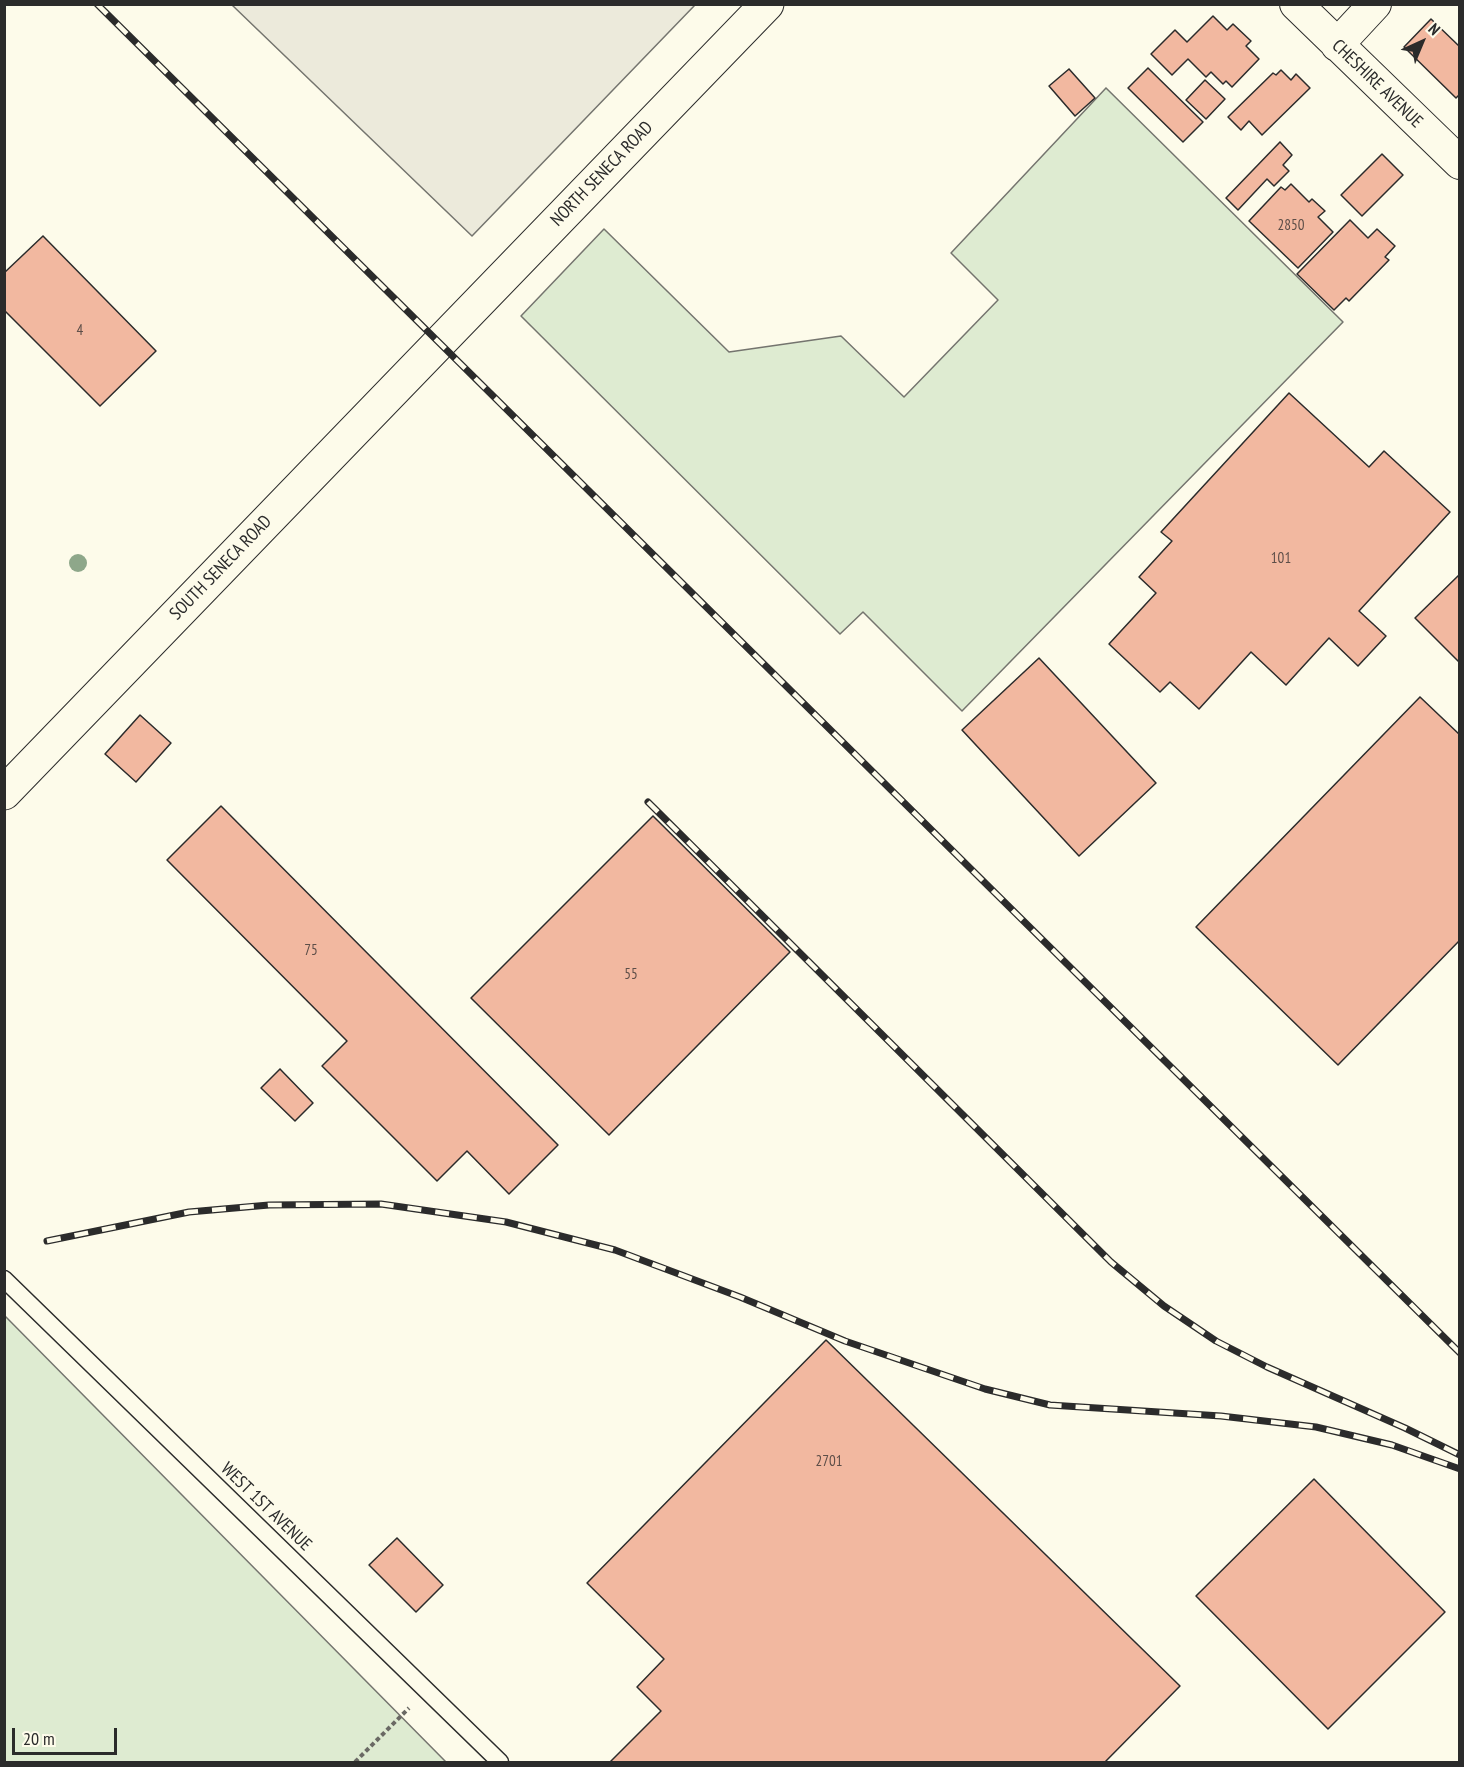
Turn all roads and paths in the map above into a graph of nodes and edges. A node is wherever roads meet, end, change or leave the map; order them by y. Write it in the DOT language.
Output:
graph roads {
  1 [pos="767,4"];
  2 [pos="1296,4"];
  3 [pos="1376,4"];
  4 [pos="1337,45"];
  5 [pos="1460,164"];
  6 [pos="438,344"];
  7 [pos="4,793"];
  8 [pos="4,1279"];
  9 [pos="426,1690"];
  10 [pos="355,1762"];
  11 [pos="500,1762"];
  1 -- 6 [label="main road, NORTH SENECA ROAD"];
  2 -- 4 [label="street, CHESHIRE AVENUE"];
  3 -- 4 [label="street"];
  4 -- 5 [label="street, CHESHIRE AVENUE"];
  6 -- 7 [label="main road, SOUTH SENECA ROAD"];
  8 -- 9 [label="lane, WEST 1ST AVENUE"];
  9 -- 10 [label="path"];
  9 -- 11 [label="lane, WEST 1ST AVENUE"];
}
